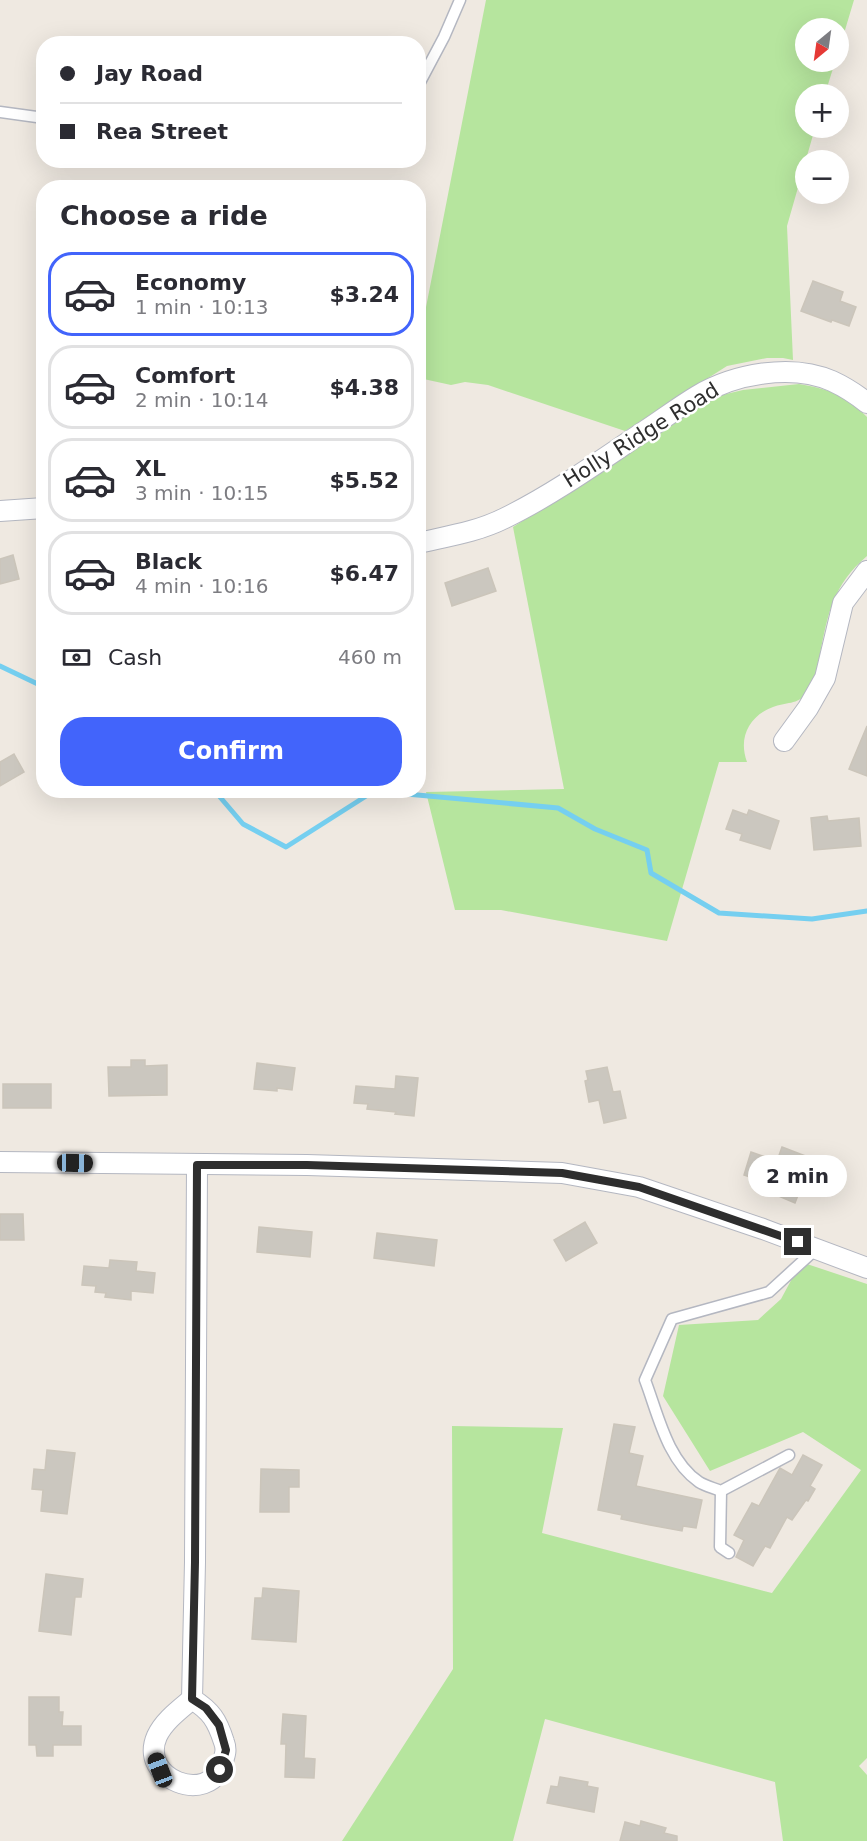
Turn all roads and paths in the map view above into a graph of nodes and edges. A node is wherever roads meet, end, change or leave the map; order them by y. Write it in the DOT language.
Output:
graph roads {
  1 [pos="460,0"];
  2 [pos="426,71"];
  3 [pos="0,112"];
  4 [pos="36,117"];
  5 [pos="867,403"];
  6 [pos="36,509"];
  7 [pos="0,511"];
  8 [pos="426,541"];
  9 [pos="867,571"];
  10 [pos="784,741"];
  11 [pos="0,1162"];
  12 [pos="197,1165"];
  13 [pos="816,1249"];
  14 [pos="867,1268"];
  15 [pos="789,1455"];
  16 [pos="721,1491"];
  17 [pos="729,1553"];
  18 [pos="192,1699"];
  1 -- 2 [label="lane"];
  3 -- 4 [label="lane"];
  5 -- 8 [label="street, Holly Ridge Road"];
  6 -- 7 [label="street"];
  9 -- 10 [label="street"];
  11 -- 12 [label="street"];
  12 -- 13 [label="street"];
  12 -- 18 [label="street"];
  13 -- 14 [label="street"];
  13 -- 16 [label="lane"];
  15 -- 16 [label="lane"];
  16 -- 17 [label="lane"];
}
